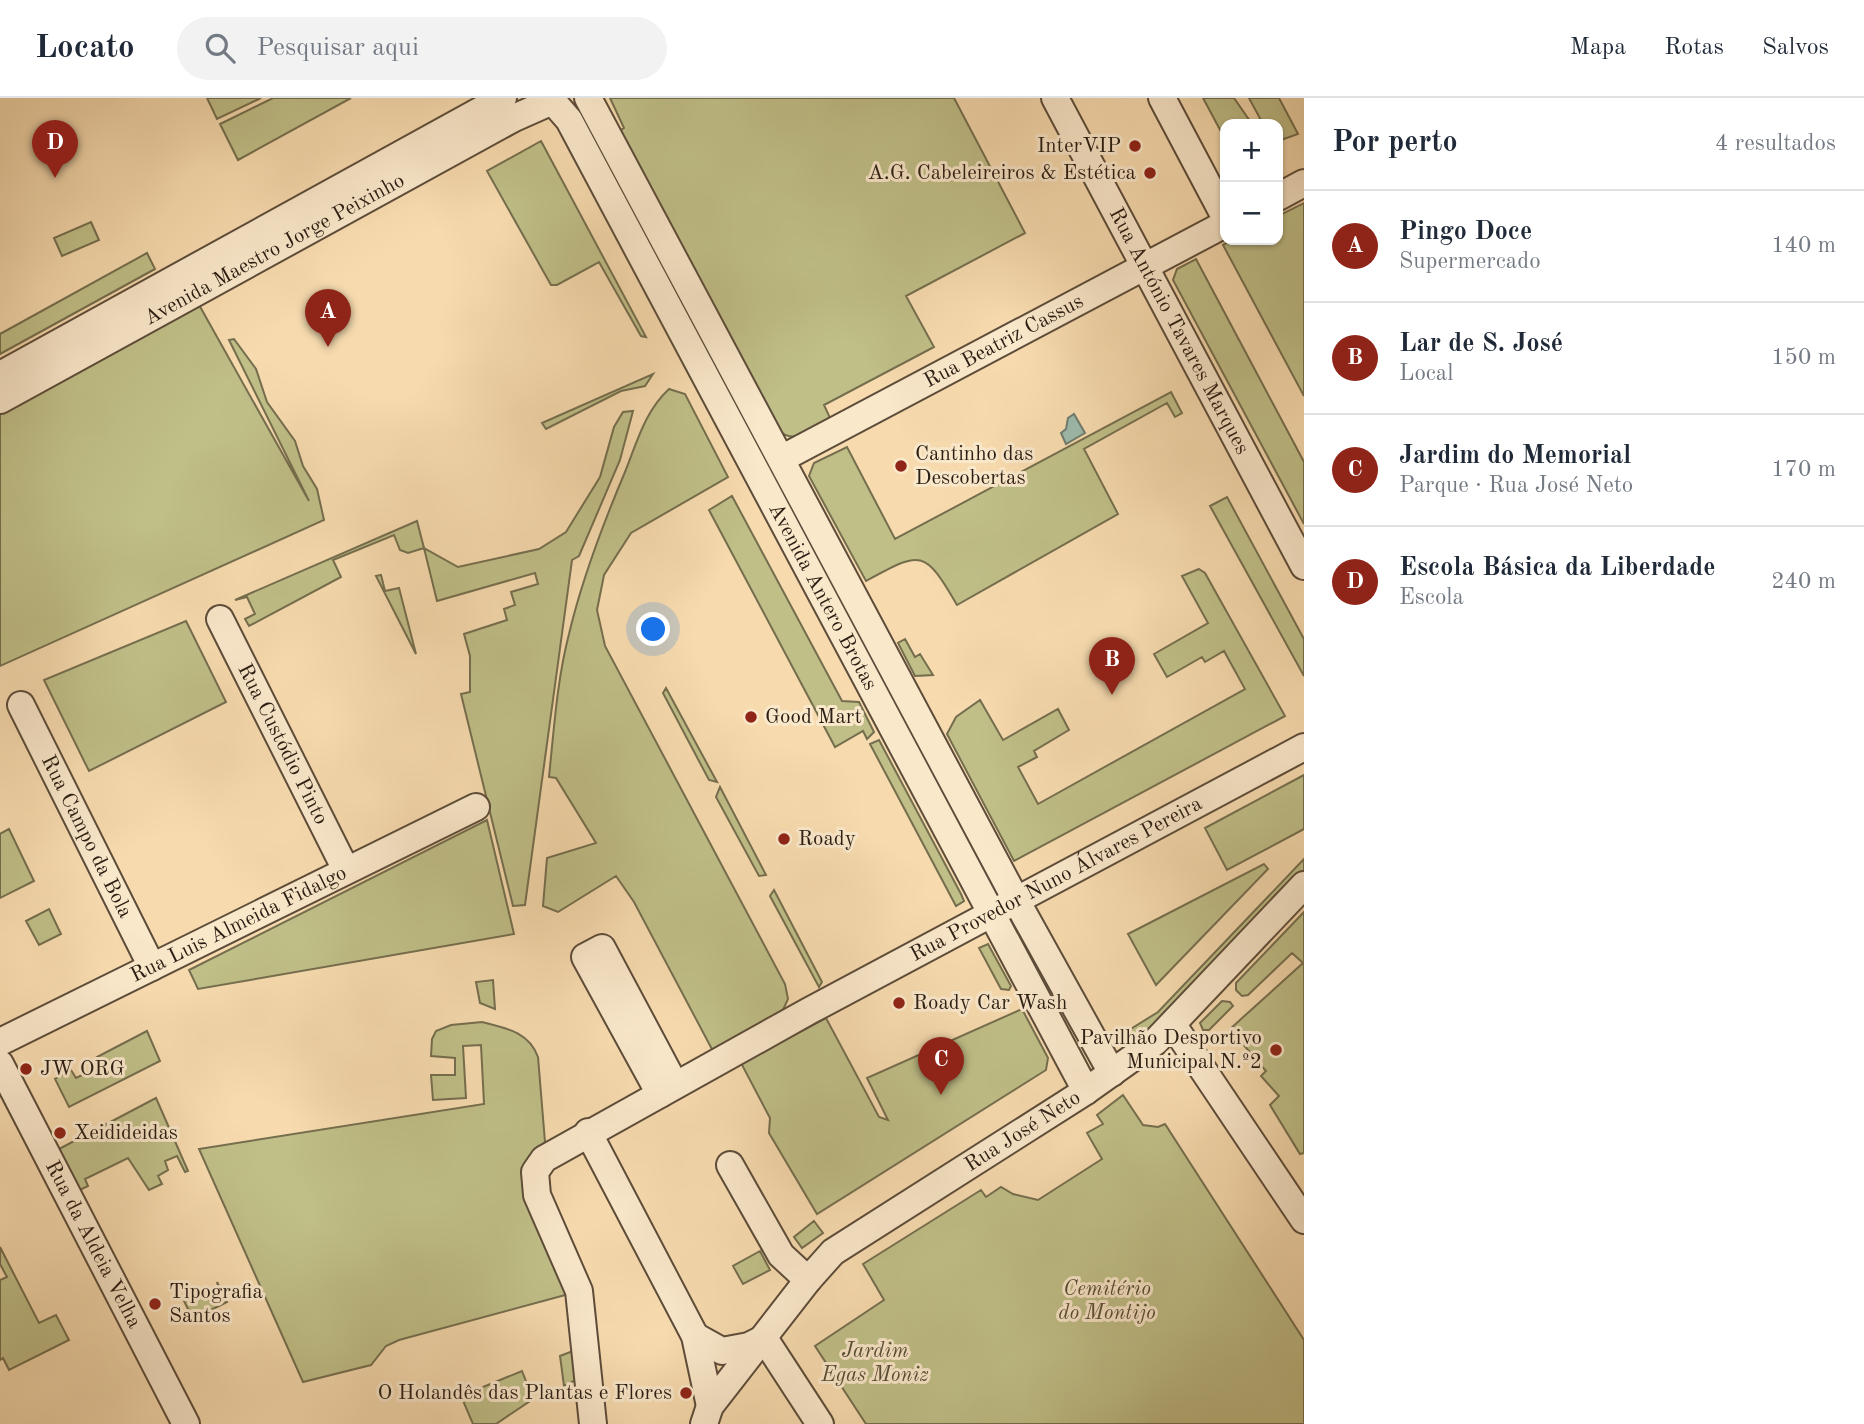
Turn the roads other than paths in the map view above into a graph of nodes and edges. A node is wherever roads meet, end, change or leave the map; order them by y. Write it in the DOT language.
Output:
graph roads {
  1 [pos="503,98"];
  2 [pos="588,98"];
  3 [pos="1055,98"];
  4 [pos="1162,98"];
  5 [pos="557,101"];
  6 [pos="1304,183"];
  7 [pos="1283,194"];
  8 [pos="1220,208"];
  9 [pos="1220,227"];
  10 [pos="1145,265"];
  11 [pos="0,375"];
  12 [pos="0,400"];
  13 [pos="781,459"];
  14 [pos="1304,566"];
  15 [pos="220,618"];
  16 [pos="22,705"];
  17 [pos="1304,747"];
  18 [pos="476,807"];
  19 [pos="346,870"];
  20 [pos="1304,886"];
  21 [pos="1016,900"];
  22 [pos="991,913"];
  23 [pos="152,967"];
  24 [pos="1173,1025"];
  25 [pos="0,1042"];
  26 [pos="0,1064"];
  27 [pos="1112,1073"];
  28 [pos="667,1089"];
  29 [pos="1086,1091"];
  30 [pos="588,1132"];
  31 [pos="730,1165"];
  32 [pos="1304,1220"];
  33 [pos="808,1280"];
  34 [pos="695,1336"];
  35 [pos="764,1338"];
  36 [pos="707,1415"];
  37 [pos="186,1424"];
  38 [pos="593,1424"];
  39 [pos="820,1424"];
  1 -- 11 [label="street, Avenida Maestro Jorge Peixinho"];
  2 -- 13 [label="street, Avenida Antero Brotas"];
  3 -- 10 [label="street, Rua António Tavares Marques"];
  4 -- 8 [label="street"];
  5 -- 12 [label="street, Avenida Maestro Jorge Peixinho"];
  5 -- 22 [label="street, Avenida Antero Brotas"];
  6 -- 7 [label="street"];
  9 -- 10 [label="street, Rua Beatriz Cassus"];
  10 -- 13 [label="street, Rua Beatriz Cassus"];
  10 -- 14 [label="street, Rua António Tavares Marques"];
  13 -- 21 [label="street, Avenida Antero Brotas"];
  15 -- 19 [label="street, Rua Custódio Pinto"];
  16 -- 23 [label="street, Rua Campo da Bola"];
  17 -- 21 [label="street, Rua Provedor Nuno Álvares Pereira"];
  18 -- 19 [label="street, Rua Luis Almeida Fidalgo"];
  19 -- 23 [label="street, Rua Luis Almeida Fidalgo"];
  20 -- 24 [label="street, Rua José Neto"];
  21 -- 22 [label="street, Rua Provedor Nuno Álvares Pereira"];
  21 -- 27 [label="street, Avenida Antero Brotas"];
  22 -- 28 [label="street, Rua Provedor Nuno Álvares Pereira"];
  22 -- 29 [label="street, Avenida Antero Brotas"];
  23 -- 25 [label="street, Rua Luis Almeida Fidalgo"];
  24 -- 27 [label="street, Rua José Neto"];
  24 -- 32 [label="street"];
  26 -- 37 [label="street, Rua da Aldeia Velha"];
  27 -- 29 [label="street, Rua José Neto"];
  28 -- 28 [label="street"];
  28 -- 30 [label="street, Rua Provedor Nuno Álvares Pereira"];
  29 -- 33 [label="street, Rua José Neto"];
  30 -- 34 [label="street"];
  30 -- 38 [label="street, Rua Provedor Nuno Álvares Pereira"];
  31 -- 33 [label="street"];
  33 -- 35 [label="street, Rua José Neto"];
  34 -- 35 [label="street"];
  34 -- 36 [label="street"];
  35 -- 36 [label="street, Rua José Neto"];
  35 -- 39 [label="street"];
}
